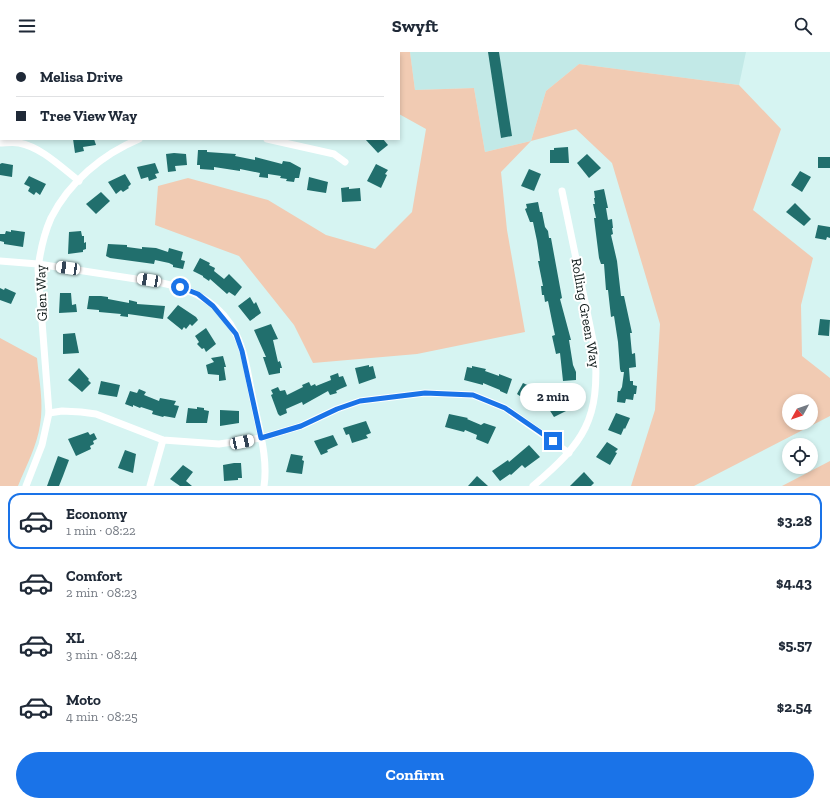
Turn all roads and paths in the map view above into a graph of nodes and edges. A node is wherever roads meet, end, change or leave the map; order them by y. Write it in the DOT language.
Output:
graph roads {
  1 [pos="137,140"];
  2 [pos="271,140"];
  3 [pos="0,143"];
  4 [pos="345,162"];
  5 [pos="78,181"];
  6 [pos="562,191"];
  7 [pos="0,261"];
  8 [pos="38,264"];
  9 [pos="49,413"];
  10 [pos="261,438"];
  11 [pos="163,440"];
  12 [pos="569,453"];
  13 [pos="26,486"];
  14 [pos="150,486"];
  15 [pos="264,486"];
  16 [pos="533,486"];
  1 -- 5 [label="street, Glen Way"];
  2 -- 4 [label="street"];
  3 -- 5 [label="street"];
  5 -- 8 [label="street, Glen Way"];
  6 -- 12 [label="street, Rolling Green Way"];
  7 -- 8 [label="street"];
  8 -- 9 [label="street, Glen Way"];
  8 -- 10 [label="street"];
  9 -- 11 [label="street"];
  9 -- 13 [label="street, Glen Way"];
  10 -- 11 [label="street"];
  10 -- 12 [label="street"];
  10 -- 15 [label="street"];
  11 -- 14 [label="street"];
  12 -- 16 [label="street, Rolling Green Way"];
}
